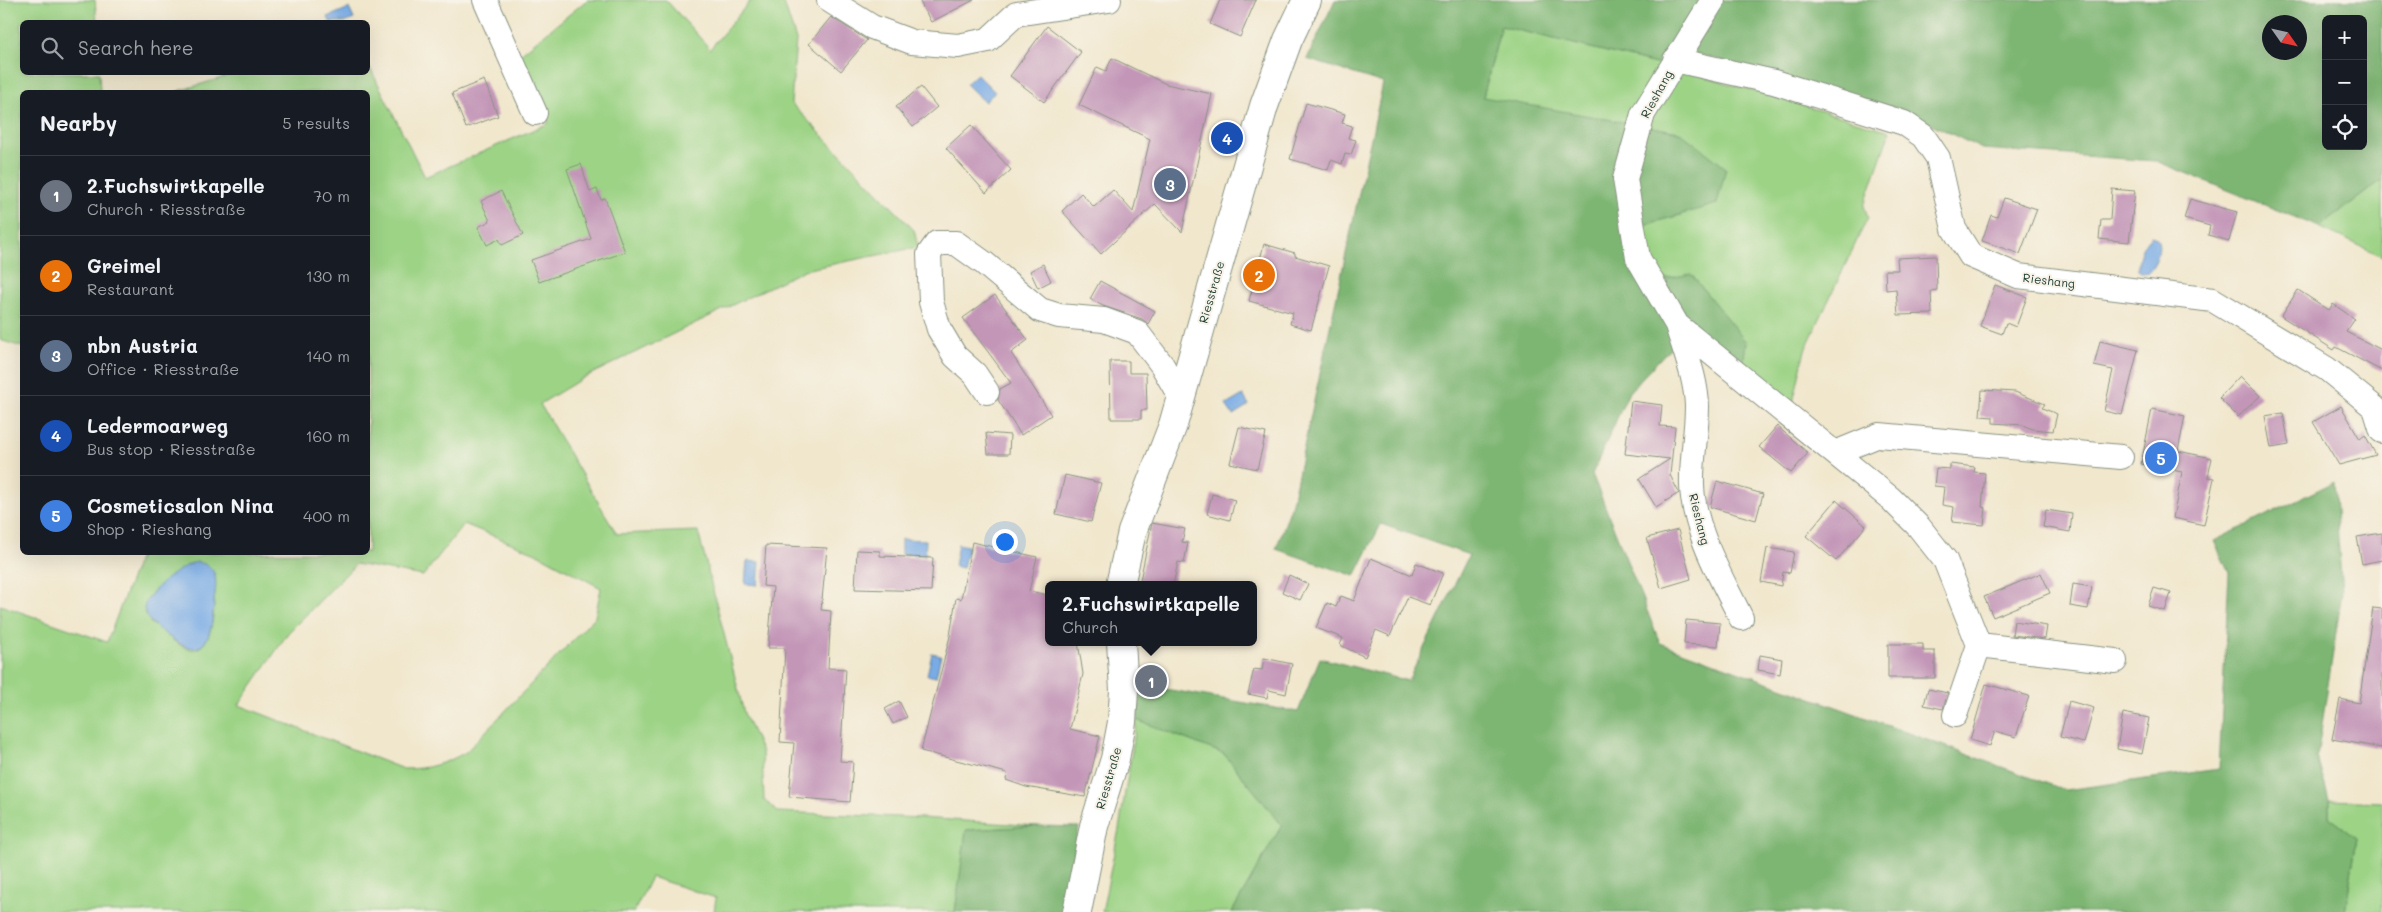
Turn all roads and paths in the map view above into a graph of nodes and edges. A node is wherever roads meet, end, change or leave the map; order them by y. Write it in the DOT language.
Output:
graph roads {
  1 [pos="485,0"];
  2 [pos="830,0"];
  3 [pos="1109,0"];
  4 [pos="1307,0"];
  5 [pos="1713,0"];
  6 [pos="1675,60"];
  7 [pos="535,113"];
  8 [pos="1676,325"];
  9 [pos="987,392"];
  10 [pos="1181,398"];
  11 [pos="2382,431"];
  12 [pos="1835,453"];
  13 [pos="2121,457"];
  14 [pos="1121,581"];
  15 [pos="1741,618"];
  16 [pos="1979,645"];
  17 [pos="1121,646"];
  18 [pos="2115,661"];
  19 [pos="1956,715"];
  20 [pos="1077,912"];
  1 -- 7 [label="street"];
  2 -- 3 [label="street"];
  4 -- 10 [label="main road, Riesstraße"];
  5 -- 6 [label="street, Rieshang"];
  6 -- 8 [label="street, Rieshang"];
  6 -- 11 [label="street, Rieshang"];
  8 -- 12 [label="street, Rieshang"];
  8 -- 15 [label="street, Rieshang"];
  9 -- 10 [label="street"];
  10 -- 14 [label="main road, Riesstraße"];
  12 -- 13 [label="street"];
  12 -- 16 [label="street, Rieshang"];
  16 -- 18 [label="street"];
  16 -- 19 [label="street"];
  17 -- 20 [label="main road, Riesstraße"];
}
